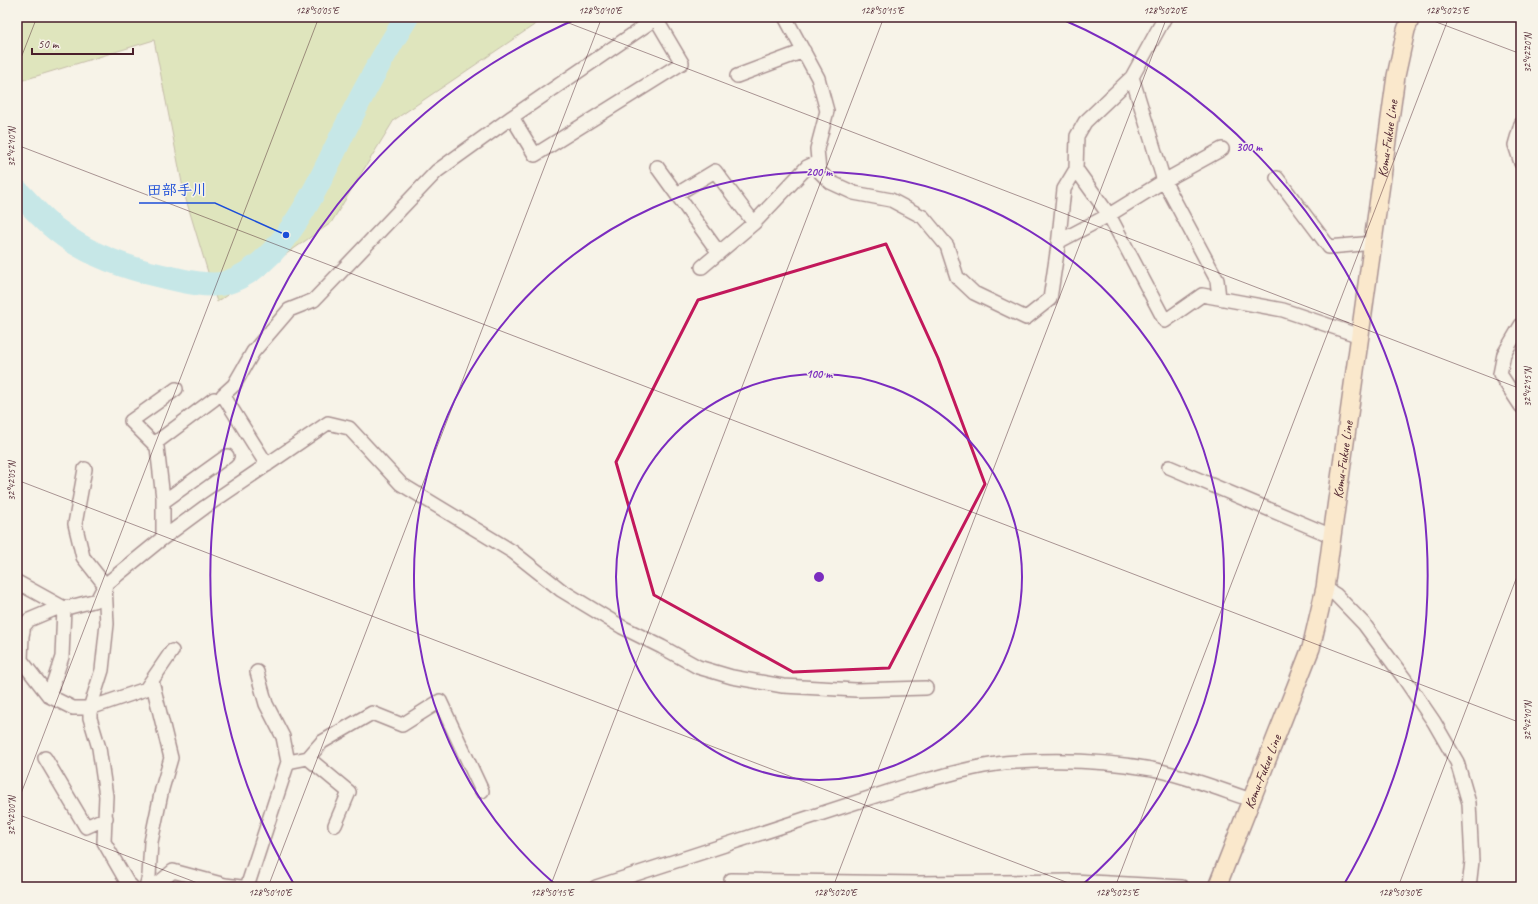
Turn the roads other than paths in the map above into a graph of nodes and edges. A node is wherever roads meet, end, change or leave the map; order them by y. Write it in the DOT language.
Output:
graph roads {
  1 [pos="785,17"];
  2 [pos="1165,17"];
  3 [pos="1411,17"];
  4 [pos="657,18"];
  5 [pos="804,51"];
  6 [pos="737,76"];
  7 [pos="1132,77"];
  8 [pos="512,117"];
  9 [pos="1521,124"];
  10 [pos="1222,149"];
  11 [pos="818,162"];
  12 [pos="1521,162"];
  13 [pos="657,167"];
  14 [pos="1076,169"];
  15 [pos="1277,178"];
  16 [pos="1164,181"];
  17 [pos="677,194"];
  18 [pos="1109,215"];
  19 [pos="754,223"];
  20 [pos="1058,242"];
  21 [pos="1374,243"];
  22 [pos="719,254"];
  23 [pos="702,267"];
  24 [pos="1219,298"];
  25 [pos="1521,325"];
  26 [pos="1360,336"];
  27 [pos="176,389"];
  28 [pos="214,399"];
  29 [pos="1521,406"];
  30 [pos="154,444"];
  31 [pos="227,456"];
  32 [pos="267,465"];
  33 [pos="1169,467"];
  34 [pos="85,469"];
  35 [pos="163,502"];
  36 [pos="1332,536"];
  37 [pos="163,538"];
  38 [pos="17,582"];
  39 [pos="105,585"];
  40 [pos="1325,588"];
  41 [pos="64,608"];
  42 [pos="172,650"];
  43 [pos="19,661"];
  44 [pos="257,672"];
  45 [pos="152,681"];
  46 [pos="926,688"];
  47 [pos="49,696"];
  48 [pos="90,708"];
  49 [pos="45,758"];
  50 [pos="308,758"];
  51 [pos="288,762"];
  52 [pos="482,791"];
  53 [pos="1251,800"];
  54 [pos="106,818"];
  55 [pos="335,825"];
  56 [pos="132,887"];
  57 [pos="146,887"];
  58 [pos="154,887"];
  59 [pos="241,887"];
  60 [pos="247,887"];
  61 [pos="596,887"];
  62 [pos="731,887"];
  63 [pos="1182,887"];
  64 [pos="1217,887"];
  65 [pos="1469,887"];
  1 -- 5 [label="street"];
  2 -- 7 [label="street"];
  3 -- 21 [label="main road, Komu-Fukue Line"];
  4 -- 8 [label="street"];
  4 -- 8 [label="street"];
  5 -- 6 [label="street"];
  5 -- 11 [label="street"];
  7 -- 14 [label="street"];
  7 -- 16 [label="street"];
  8 -- 32 [label="street"];
  9 -- 12 [label="street"];
  10 -- 16 [label="street"];
  11 -- 19 [label="street"];
  11 -- 20 [label="street"];
  13 -- 17 [label="street"];
  14 -- 18 [label="street"];
  14 -- 20 [label="street"];
  15 -- 21 [label="street"];
  16 -- 18 [label="street"];
  16 -- 24 [label="street"];
  17 -- 19 [label="street"];
  17 -- 22 [label="street"];
  18 -- 20 [label="street"];
  18 -- 24 [label="street"];
  19 -- 22 [label="street"];
  21 -- 26 [label="main road, Komu-Fukue Line"];
  22 -- 23 [label="street"];
  24 -- 26 [label="street"];
  25 -- 29 [label="street"];
  26 -- 36 [label="main road, Komu-Fukue Line"];
  27 -- 30 [label="street"];
  28 -- 30 [label="street"];
  30 -- 35 [label="street"];
  31 -- 35 [label="street"];
  32 -- 37 [label="street"];
  32 -- 46 [label="street"];
  33 -- 36 [label="street"];
  34 -- 39 [label="street"];
  35 -- 37 [label="street"];
  36 -- 40 [label="main road, Komu-Fukue Line"];
  37 -- 39 [label="street"];
  38 -- 41 [label="street"];
  39 -- 41 [label="street"];
  39 -- 48 [label="street"];
  40 -- 53 [label="main road, Komu-Fukue Line"];
  40 -- 65 [label="street"];
  41 -- 43 [label="street"];
  41 -- 47 [label="street"];
  42 -- 45 [label="street"];
  43 -- 47 [label="street"];
  44 -- 51 [label="street"];
  45 -- 48 [label="street"];
  45 -- 57 [label="street"];
  47 -- 48 [label="street"];
  48 -- 54 [label="street"];
  49 -- 54 [label="street"];
  50 -- 51 [label="street"];
  50 -- 52 [label="street"];
  50 -- 55 [label="street"];
  51 -- 60 [label="street"];
  53 -- 61 [label="street"];
  53 -- 64 [label="main road, Komu-Fukue Line"];
  54 -- 56 [label="street"];
  58 -- 59 [label="street"];
  62 -- 63 [label="street"];
}
